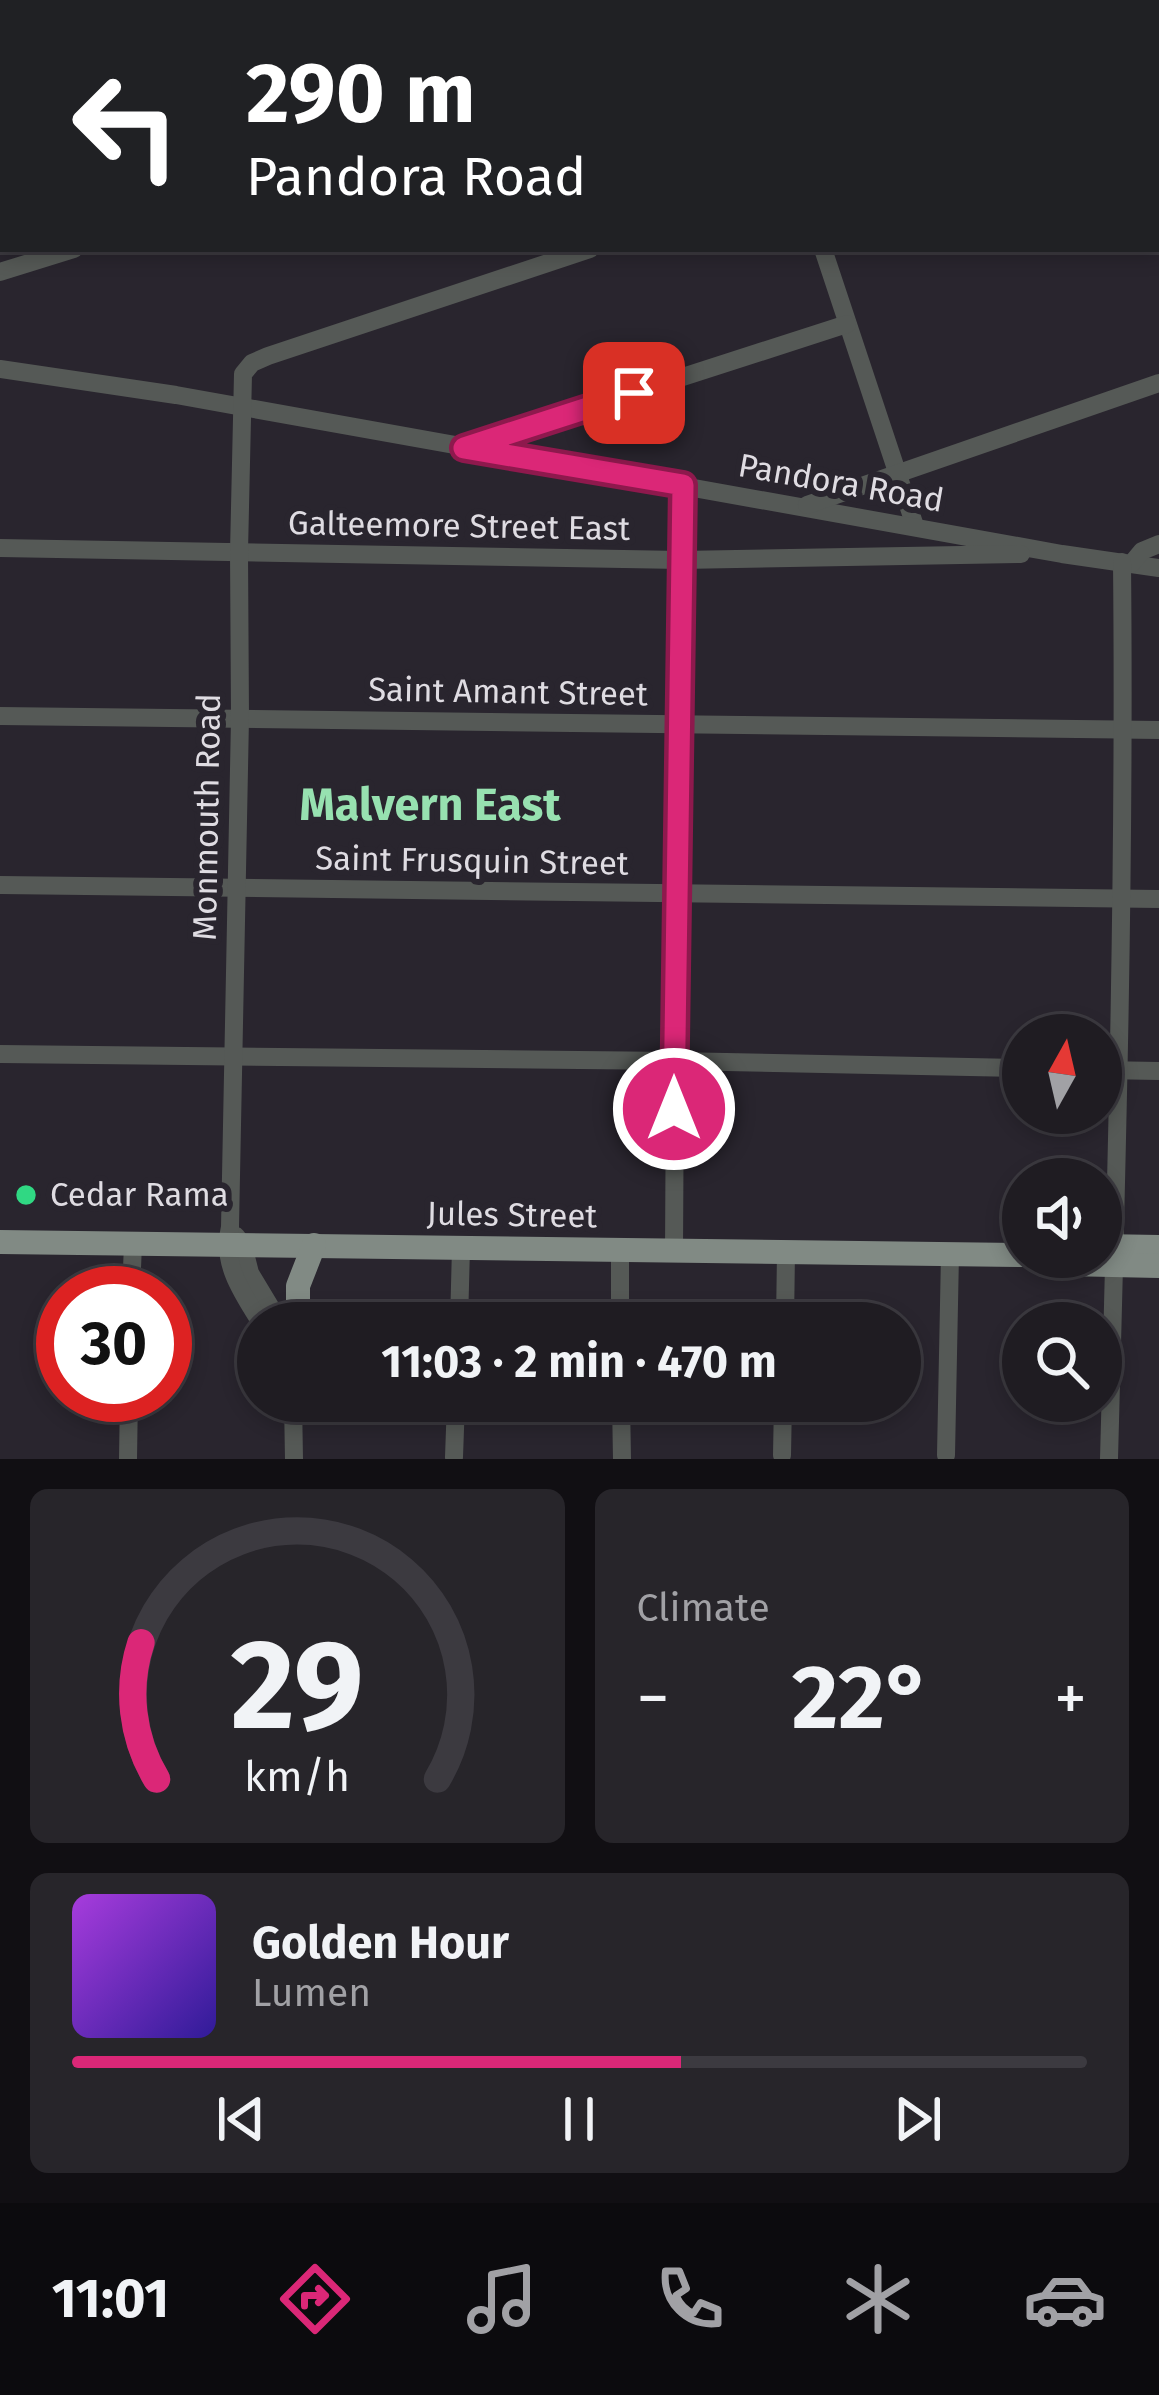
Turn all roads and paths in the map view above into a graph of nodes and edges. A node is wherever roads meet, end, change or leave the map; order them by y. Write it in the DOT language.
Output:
graph roads {
  1 [pos="64,252"];
  2 [pos="581,252"];
  3 [pos="824,252"];
  4 [pos="0,272"];
  5 [pos="848,324"];
  6 [pos="5,367"];
  7 [pos="1159,383"];
  8 [pos="241,407"];
  9 [pos="464,448"];
  10 [pos="897,472"];
  11 [pos="683,485"];
  12 [pos="802,506"];
  13 [pos="915,526"];
  14 [pos="1159,544"];
  15 [pos="0,548"];
  16 [pos="239,552"];
  17 [pos="1061,554"];
  18 [pos="681,560"];
  19 [pos="1127,563"];
  20 [pos="1159,568"];
  21 [pos="0,716"];
  22 [pos="240,718"];
  23 [pos="681,725"];
  24 [pos="1124,730"];
  25 [pos="1159,730"];
  26 [pos="0,885"];
  27 [pos="236,888"];
  28 [pos="676,894"];
  29 [pos="1120,899"];
  30 [pos="1159,899"];
  31 [pos="1113,1014"];
  32 [pos="0,1054"];
  33 [pos="234,1057"];
  34 [pos="674,1061"];
  35 [pos="1002,1069"];
  36 [pos="1122,1070"];
  37 [pos="1159,1071"];
  38 [pos="232,1239"];
  39 [pos="0,1242"];
  40 [pos="133,1244"];
  41 [pos="314,1245"];
  42 [pos="1159,1247"];
  43 [pos="461,1248"];
  44 [pos="620,1250"];
  45 [pos="674,1251"];
  46 [pos="786,1252"];
  47 [pos="1122,1252"];
  48 [pos="950,1254"];
  49 [pos="1002,1255"];
  50 [pos="1122,1256"];
  51 [pos="132,1266"];
  52 [pos="1159,1267"];
  53 [pos="1110,1278"];
  54 [pos="248,1302"];
  55 [pos="267,1302"];
  56 [pos="298,1302"];
  57 [pos="460,1302"];
  58 [pos="620,1302"];
  59 [pos="785,1302"];
  60 [pos="129,1422"];
  61 [pos="293,1422"];
  62 [pos="455,1422"];
  63 [pos="621,1422"];
  64 [pos="783,1422"];
  65 [pos="782,1455"];
  66 [pos="946,1455"];
  67 [pos="454,1457"];
  68 [pos="128,1459"];
  69 [pos="293,1459"];
  70 [pos="622,1459"];
  71 [pos="1109,1459"];
  1 -- 4 [label="street"];
  2 -- 8 [label="street"];
  3 -- 5 [label="street"];
  5 -- 9 [label="street"];
  5 -- 10 [label="street"];
  6 -- 8 [label="street, Pandora Road"];
  7 -- 10 [label="street"];
  8 -- 9 [label="street, Pandora Road"];
  8 -- 16 [label="street, Monmouth Road"];
  9 -- 11 [label="street, Pandora Road"];
  10 -- 12 [label="street"];
  10 -- 13 [label="street"];
  11 -- 12 [label="street, Pandora Road"];
  11 -- 18 [label="street"];
  12 -- 13 [label="street, Pandora Road"];
  13 -- 17 [label="street, Pandora Road"];
  14 -- 19 [label="street"];
  15 -- 16 [label="street, Galteemore Street East"];
  16 -- 18 [label="street, Galteemore Street East"];
  16 -- 22 [label="street, Monmouth Road"];
  17 -- 18 [label="street, Galteemore Street East"];
  17 -- 19 [label="street, Pandora Road"];
  18 -- 23 [label="street"];
  19 -- 20 [label="street, Pandora Road"];
  19 -- 24 [label="street"];
  21 -- 22 [label="street, Saint Amant Street"];
  22 -- 23 [label="street, Saint Amant Street"];
  22 -- 27 [label="street, Monmouth Road"];
  23 -- 24 [label="street, Saint Amant Street"];
  23 -- 28 [label="street"];
  24 -- 25 [label="street, Saint Amant Street"];
  24 -- 29 [label="street"];
  26 -- 27 [label="street, Saint Frusquin Street"];
  27 -- 28 [label="street, Saint Frusquin Street"];
  27 -- 33 [label="street, Monmouth Road"];
  28 -- 29 [label="street, Saint Frusquin Street"];
  28 -- 34 [label="street"];
  29 -- 30 [label="street, Saint Frusquin Street"];
  29 -- 31 [label="street"];
  32 -- 33 [label="street"];
  33 -- 34 [label="street"];
  33 -- 38 [label="street, Monmouth Road"];
  34 -- 35 [label="street"];
  34 -- 45 [label="street"];
  36 -- 37 [label="street"];
  38 -- 40 [label="main road, Jules Street"];
  38 -- 41 [label="main road, Jules Street"];
  38 -- 54 [label="street"];
  38 -- 55 [label="street"];
  39 -- 40 [label="main road, Jules Street"];
  40 -- 51 [label="street"];
  41 -- 43 [label="main road, Jules Street"];
  41 -- 56 [label="main road"];
  42 -- 47 [label="main road"];
  43 -- 44 [label="main road, Jules Street"];
  43 -- 57 [label="street"];
  44 -- 45 [label="main road, Jules Street"];
  44 -- 58 [label="street"];
  45 -- 46 [label="main road, Jules Street"];
  46 -- 48 [label="main road, Jules Street"];
  46 -- 59 [label="street"];
  48 -- 49 [label="main road, Jules Street"];
  48 -- 66 [label="street"];
  50 -- 52 [label="main road"];
  53 -- 71 [label="street"];
  60 -- 68 [label="street"];
  61 -- 69 [label="street"];
  62 -- 67 [label="street"];
  63 -- 70 [label="street"];
  64 -- 65 [label="street"];
}
